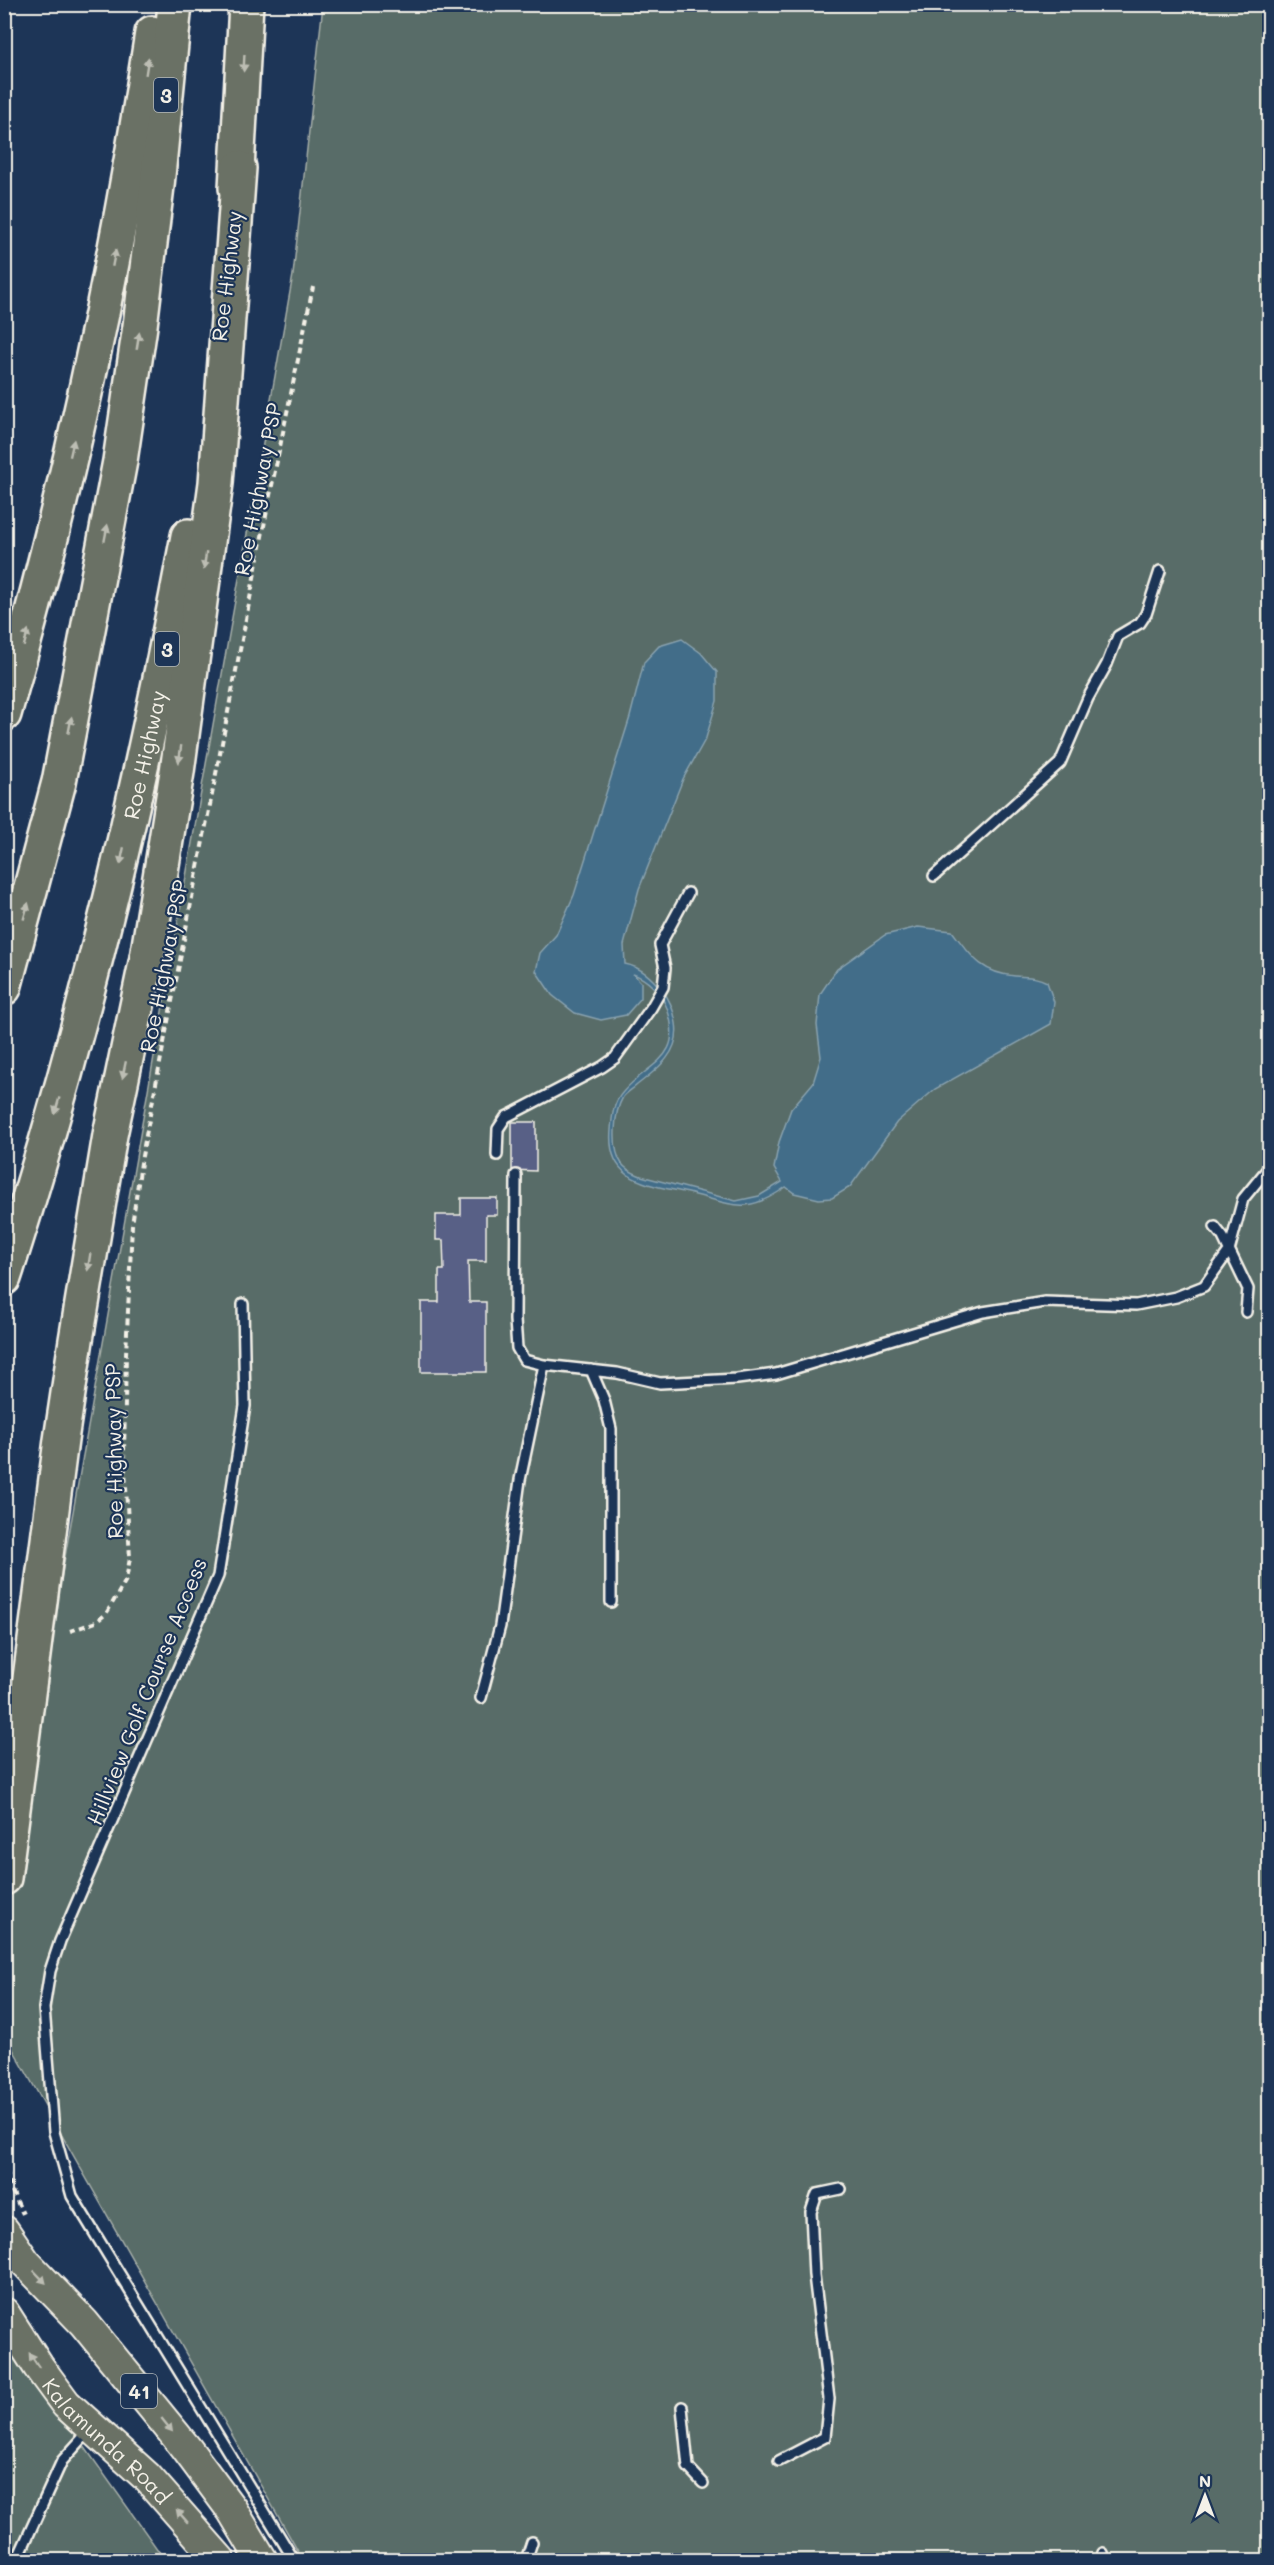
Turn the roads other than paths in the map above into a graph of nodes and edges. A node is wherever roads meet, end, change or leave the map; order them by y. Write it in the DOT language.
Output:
graph roads {
  1 [pos="156,4"];
  2 [pos="175,4"];
  3 [pos="246,4"];
  4 [pos="239,168"];
  5 [pos="1160,571"];
  6 [pos="4,714"];
  7 [pos="934,876"];
  8 [pos="688,893"];
  9 [pos="4,988"];
  10 [pos="497,1155"];
  11 [pos="1269,1166"];
  12 [pos="516,1175"];
  13 [pos="1215,1227"];
  14 [pos="1229,1251"];
  15 [pos="4,1278"];
  16 [pos="243,1304"];
  17 [pos="1246,1312"];
  18 [pos="544,1365"];
  19 [pos="591,1370"];
  20 [pos="611,1602"];
  21 [pos="482,1698"];
  22 [pos="4,1878"];
  23 [pos="841,2189"];
  24 [pos="15,2226"];
  25 [pos="4,2313"];
  26 [pos="682,2407"];
  27 [pos="92,2428"];
  28 [pos="779,2462"];
  29 [pos="702,2483"];
  30 [pos="532,2542"];
  31 [pos="18,2560"];
  32 [pos="220,2560"];
  33 [pos="262,2560"];
  34 [pos="294,2560"];
  35 [pos="526,2560"];
  6 -- 1 [label="highway, one-way"];
  9 -- 2 [label="highway, 3, one-way"];
  3 -- 4 [label="highway, Roe Highway / 3, one-way"];
  4 -- 15 [label="highway, Roe Highway / 3, one-way"];
  4 -- 22 [label="highway, one-way"];
  5 -- 7 [label="lane"];
  8 -- 10 [label="lane"];
  11 -- 14 [label="lane"];
  12 -- 18 [label="lane"];
  13 -- 14 [label="lane"];
  14 -- 17 [label="lane"];
  14 -- 19 [label="lane"];
  16 -- 34 [label="lane, Hillview Golf Course Access"];
  18 -- 19 [label="lane"];
  18 -- 21 [label="lane"];
  19 -- 20 [label="lane"];
  23 -- 28 [label="lane"];
  24 -- 33 [label="main road, 41, one-way"];
  27 -- 25 [label="main road, Kalamunda Road, one-way"];
  26 -- 29 [label="lane"];
  27 -- 31 [label="lane"];
  32 -- 27 [label="main road, Kalamunda Road, one-way"];
  30 -- 35 [label="lane"];
}
